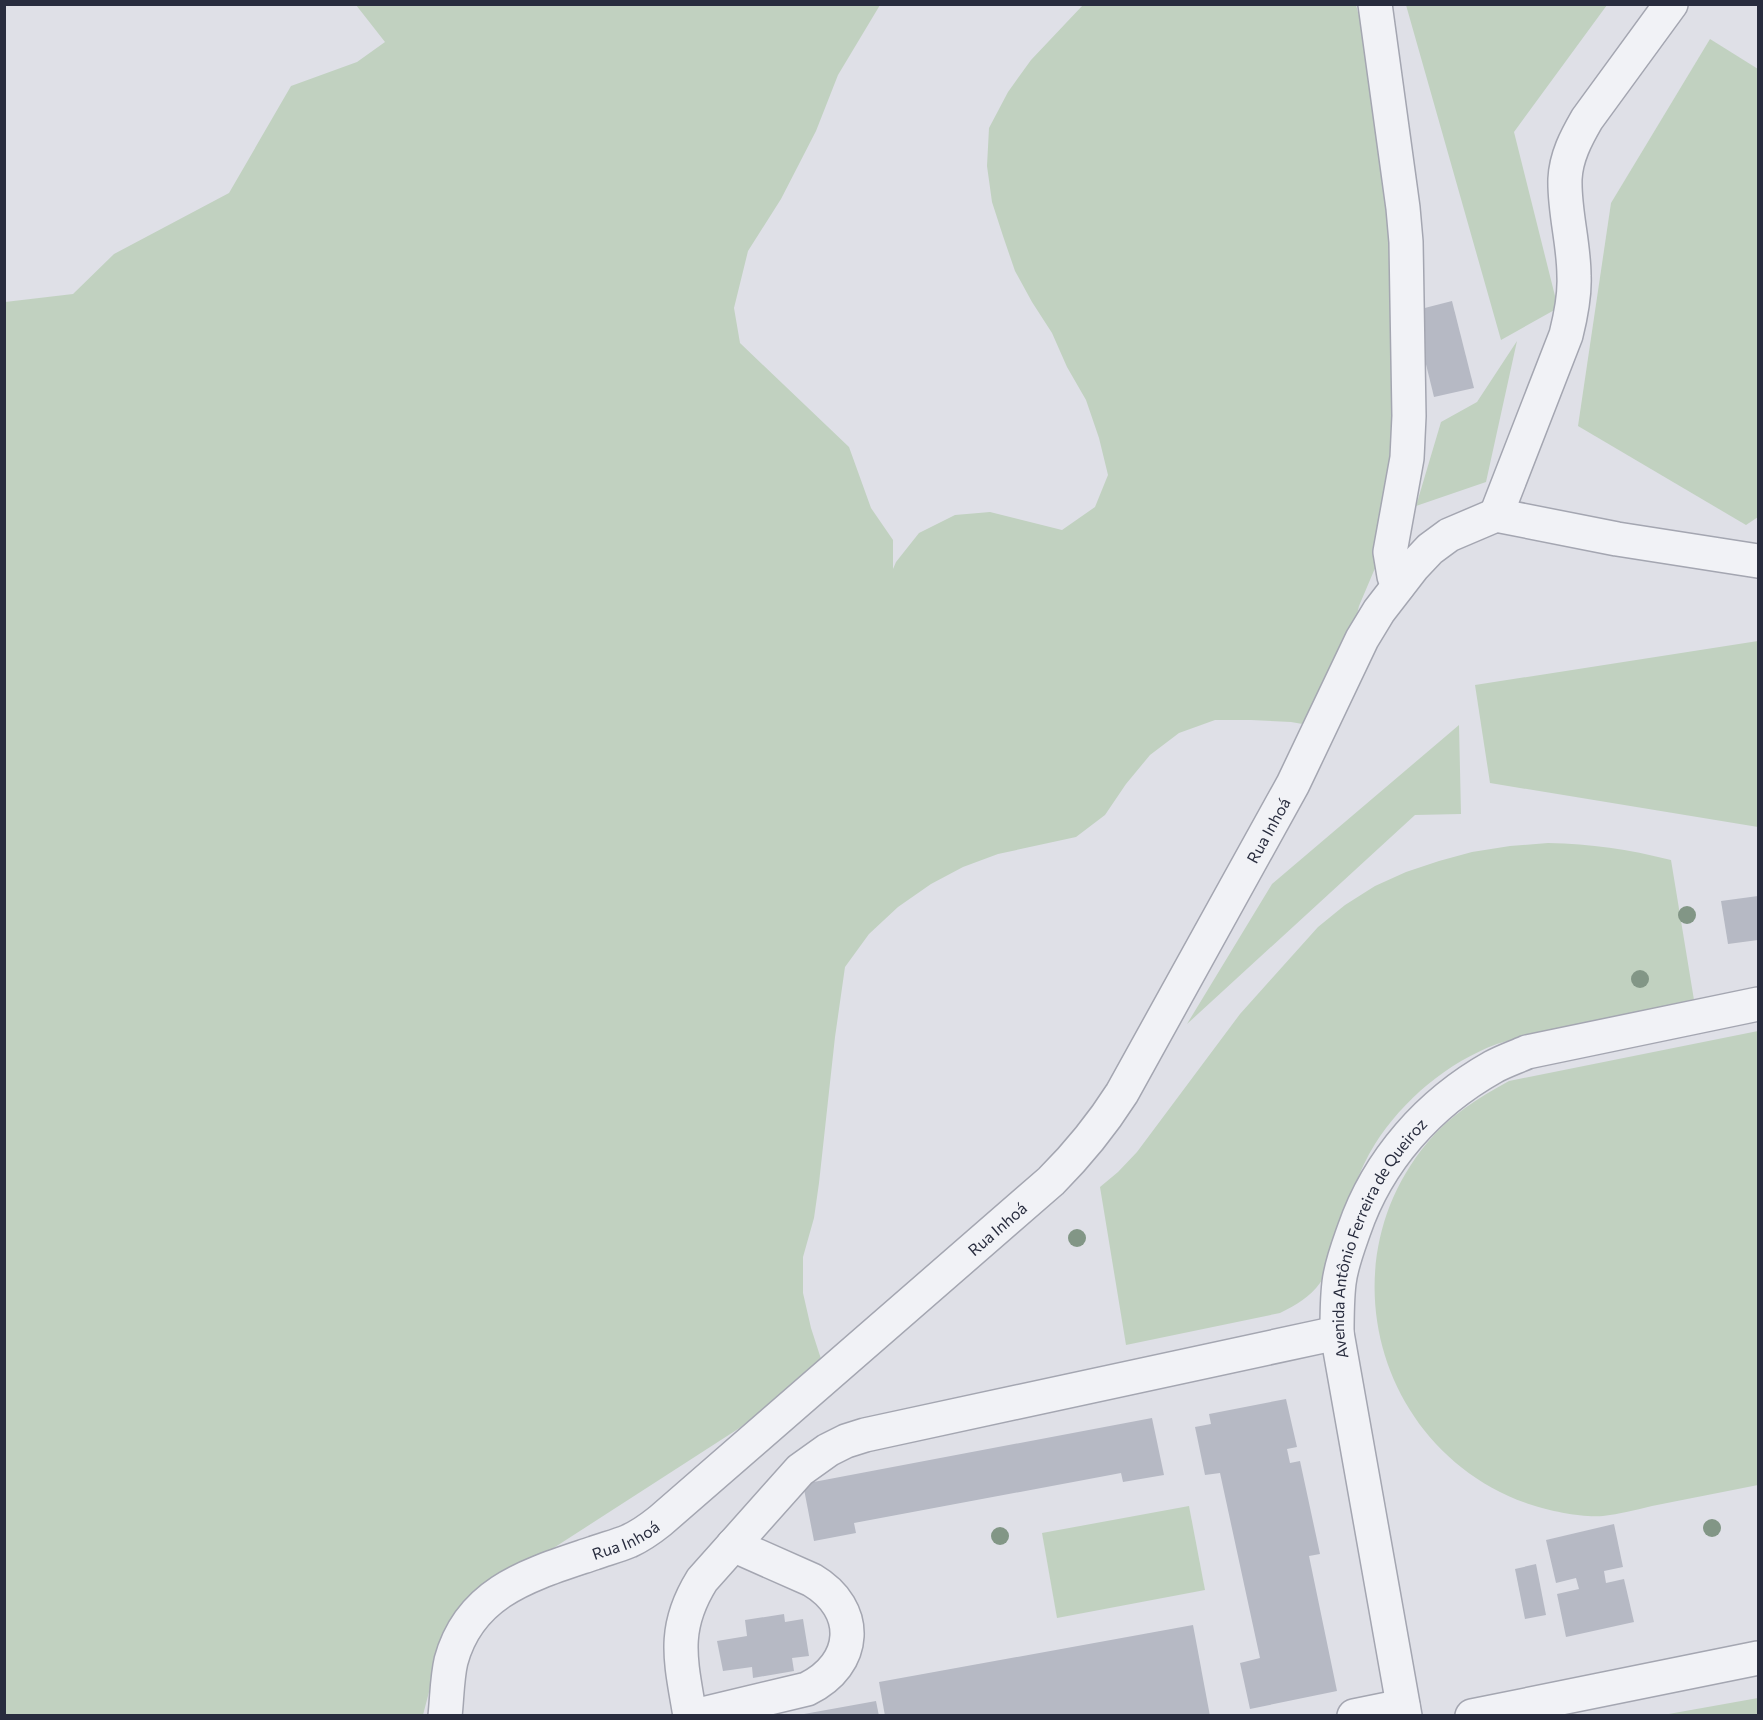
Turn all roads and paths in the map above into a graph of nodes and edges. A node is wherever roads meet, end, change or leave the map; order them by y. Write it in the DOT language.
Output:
graph roads {
  1 [pos="1375,4"];
  2 [pos="1671,4"];
  3 [pos="1496,515"];
  4 [pos="1758,561"];
  5 [pos="1398,586"];
  6 [pos="1758,1004"];
  7 [pos="1337,1334"];
  8 [pos="733,1545"];
  9 [pos="1758,1658"];
  10 [pos="1404,1711"];
  11 [pos="445,1716"];
  12 [pos="692,1716"];
  13 [pos="1354,1716"];
  14 [pos="1472,1716"];
  1 -- 5 [label="street"];
  2 -- 3 [label="street"];
  3 -- 4 [label="street"];
  3 -- 5 [label="street, Rua Inhoá"];
  5 -- 11 [label="street, Rua Inhoá"];
  6 -- 7 [label="street, Avenida Antônio Ferreira de Queiroz"];
  7 -- 8 [label="street"];
  7 -- 10 [label="street, Avenida Antônio Ferreira de Queiroz"];
  8 -- 12 [label="street"];
  8 -- 12 [label="street"];
  9 -- 14 [label="street"];
  10 -- 13 [label="street"];
}
